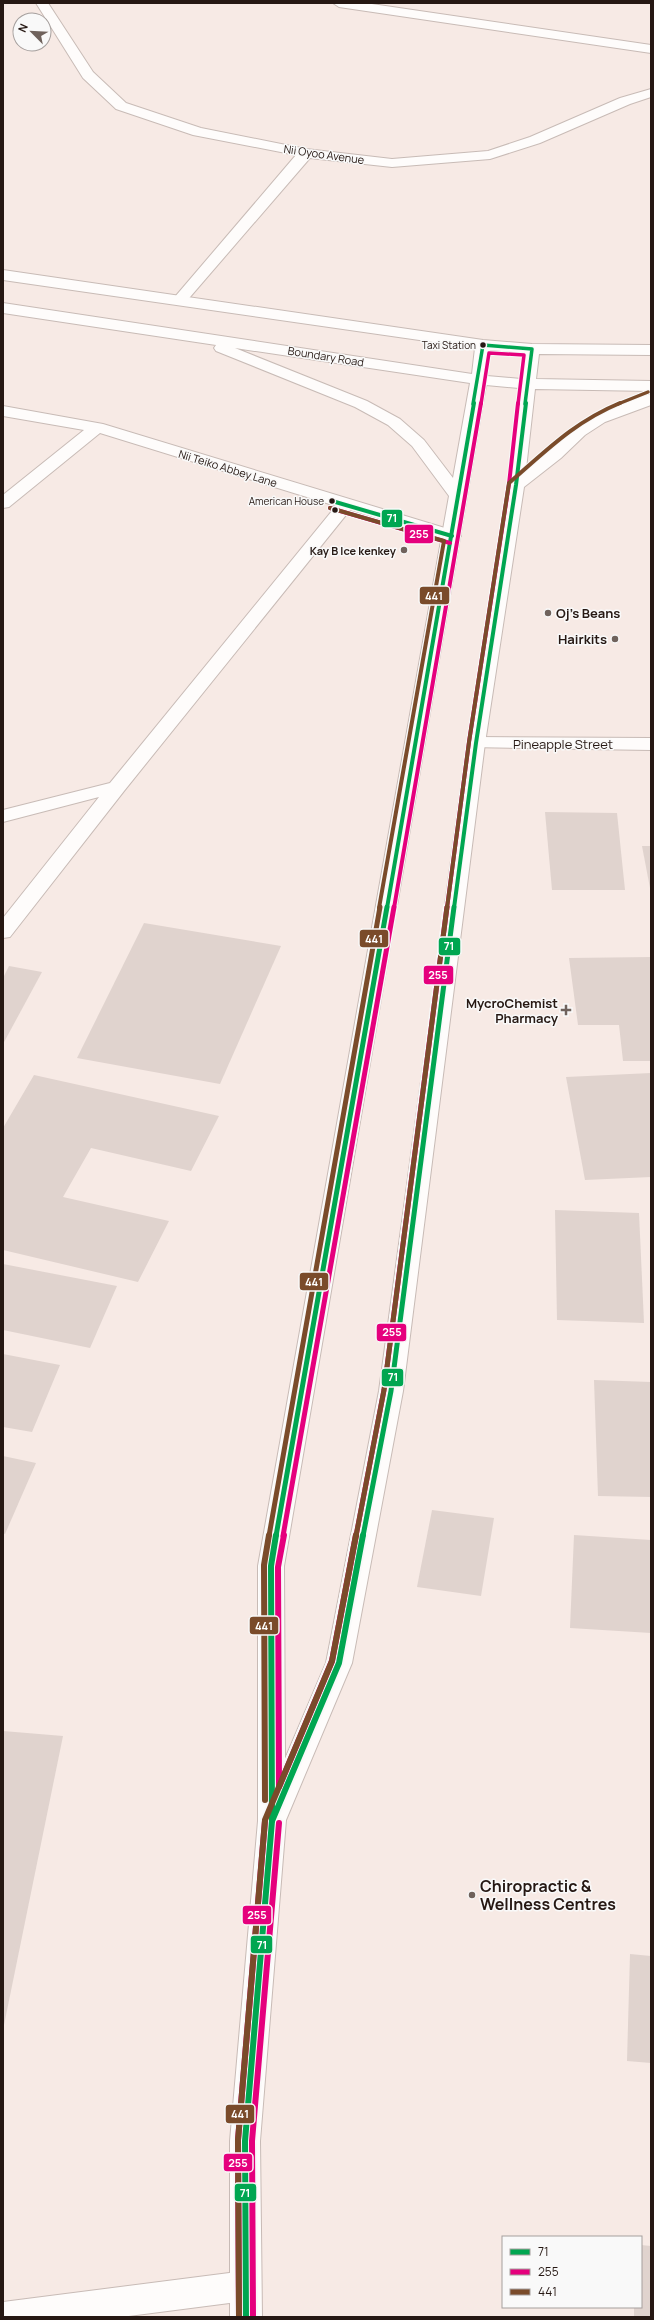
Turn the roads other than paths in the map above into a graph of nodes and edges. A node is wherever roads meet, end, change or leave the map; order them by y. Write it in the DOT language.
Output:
graph roads {
  1 [pos="42,3"];
  2 [pos="339,3"];
  3 [pos="651,49"];
  4 [pos="651,93"];
  5 [pos="306,153"];
  6 [pos="3,275"];
  7 [pos="179,302"];
  8 [pos="3,308"];
  9 [pos="189,335"];
  10 [pos="483,345"];
  11 [pos="532,349"];
  12 [pos="651,350"];
  13 [pos="480,380"];
  14 [pos="527,384"];
  15 [pos="651,386"];
  16 [pos="651,399"];
  17 [pos="3,411"];
  18 [pos="97,427"];
  19 [pos="516,485"];
  20 [pos="456,494"];
  21 [pos="3,503"];
  22 [pos="345,505"];
  23 [pos="452,536"];
  24 [pos="476,743"];
  25 [pos="651,744"];
  26 [pos="117,787"];
  27 [pos="3,816"];
  28 [pos="3,932"];
  29 [pos="272,1821"];
  30 [pos="245,2286"];
  31 [pos="3,2317"];
  32 [pos="246,2317"];
  1 -- 5 [label="main road, Nii Oyoo Avenue"];
  2 -- 3 [label="main road"];
  4 -- 5 [label="main road, Nii Oyoo Avenue"];
  5 -- 7 [label="main road"];
  6 -- 7 [label="main road"];
  7 -- 10 [label="main road"];
  8 -- 9 [label="main road, Boundary Road"];
  9 -- 13 [label="main road, Boundary Road"];
  9 -- 20 [label="main road"];
  10 -- 11 [label="main road"];
  10 -- 13 [label="main road"];
  11 -- 12 [label="main road"];
  11 -- 14 [label="main road"];
  13 -- 14 [label="main road, Boundary Road"];
  13 -- 20 [label="main road"];
  14 -- 15 [label="main road, Boundary Road"];
  14 -- 19 [label="main road"];
  16 -- 19 [label="main road"];
  17 -- 18 [label="main road, Nii Teiko Abbey Lane"];
  18 -- 21 [label="main road"];
  18 -- 22 [label="main road, Nii Teiko Abbey Lane"];
  19 -- 24 [label="main road"];
  20 -- 23 [label="main road"];
  22 -- 23 [label="main road, Nii Teiko Abbey Lane"];
  22 -- 26 [label="main road"];
  23 -- 29 [label="main road"];
  24 -- 25 [label="main road, Pineapple Street"];
  24 -- 29 [label="main road"];
  26 -- 27 [label="main road"];
  26 -- 28 [label="main road"];
  29 -- 30 [label="main road"];
  30 -- 31 [label="main road"];
  30 -- 32 [label="main road"];
}
